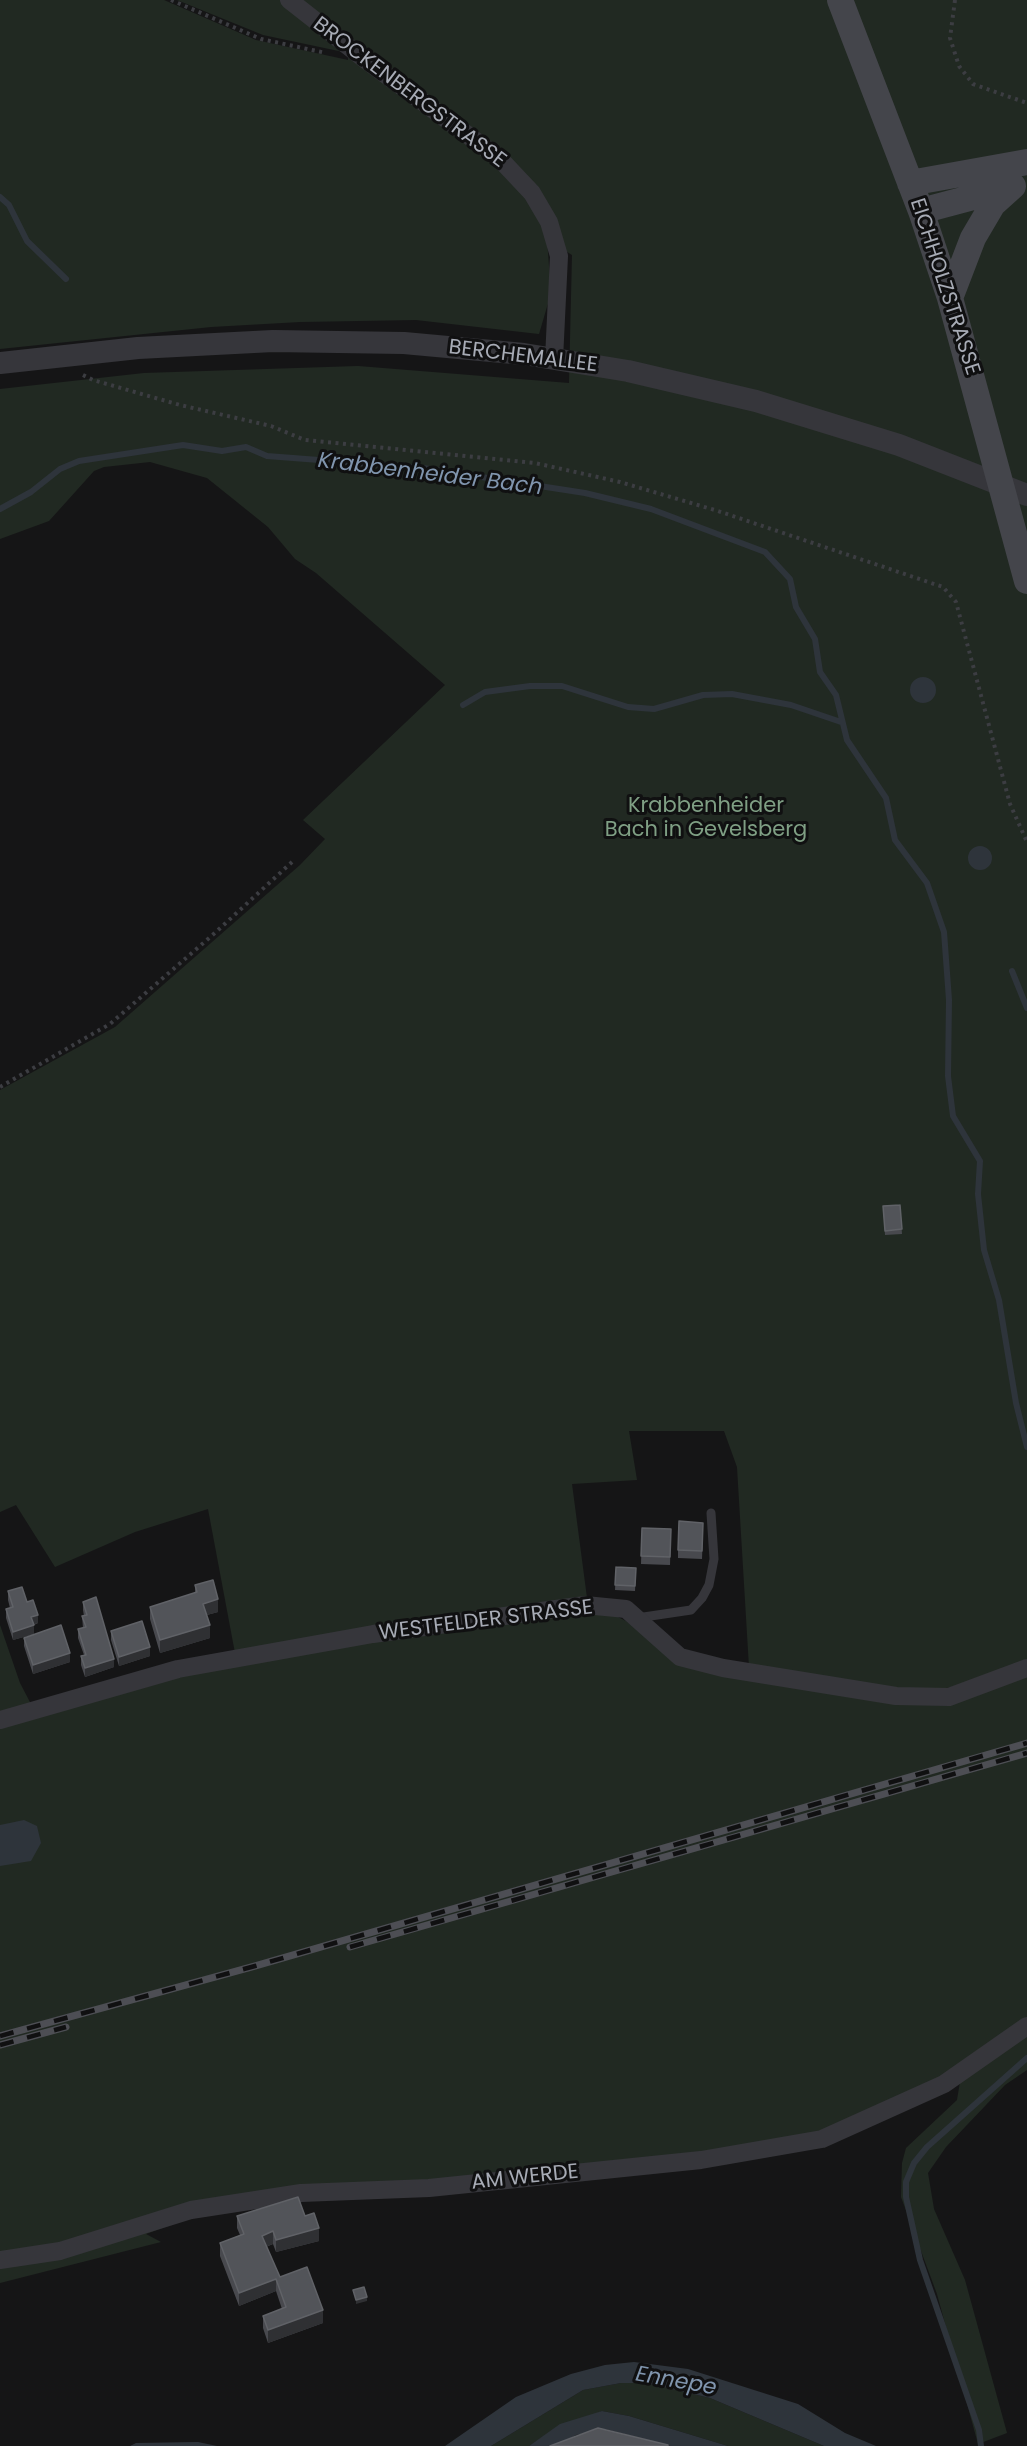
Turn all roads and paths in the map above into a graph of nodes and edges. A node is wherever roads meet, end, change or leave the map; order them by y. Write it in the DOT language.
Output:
graph roads {
  1 [pos="171,0"];
  2 [pos="289,0"];
  3 [pos="840,0"];
  4 [pos="955,0"];
  5 [pos="363,58"];
  6 [pos="1027,103"];
  7 [pos="1027,162"];
  8 [pos="910,183"];
  9 [pos="1020,185"];
  10 [pos="921,211"];
  11 [pos="950,298"];
  12 [pos="554,359"];
  13 [pos="0,363"];
  14 [pos="91,372"];
  15 [pos="1027,495"];
  16 [pos="1027,581"];
  17 [pos="1027,842"];
  18 [pos="292,862"];
  19 [pos="0,1087"];
  20 [pos="711,1513"];
  21 [pos="637,1618"];
  22 [pos="1027,1668"];
  23 [pos="0,1720"];
  24 [pos="1027,2026"];
  25 [pos="0,2260"];
  1 -- 5 [label="path"];
  2 -- 5 [label="street, BROCKENBERGSTRASSE"];
  3 -- 8 [label="main road, EICHHOLZSTRASSE"];
  4 -- 6 [label="path"];
  5 -- 12 [label="street, BROCKENBERGSTRASSE"];
  7 -- 8 [label="main road"];
  8 -- 10 [label="main road, EICHHOLZSTRASSE"];
  9 -- 10 [label="main road"];
  9 -- 11 [label="main road"];
  10 -- 11 [label="main road, EICHHOLZSTRASSE"];
  11 -- 16 [label="main road, EICHHOLZSTRASSE"];
  12 -- 13 [label="street, BERCHEMALLEE"];
  12 -- 15 [label="street, BERCHEMALLEE"];
  14 -- 17 [label="path"];
  18 -- 19 [label="path"];
  20 -- 21 [label="lane"];
  21 -- 22 [label="street, WESTFELDER STRASSE"];
  21 -- 23 [label="street, WESTFELDER STRASSE"];
  24 -- 25 [label="street, AM WERDE"];
}
